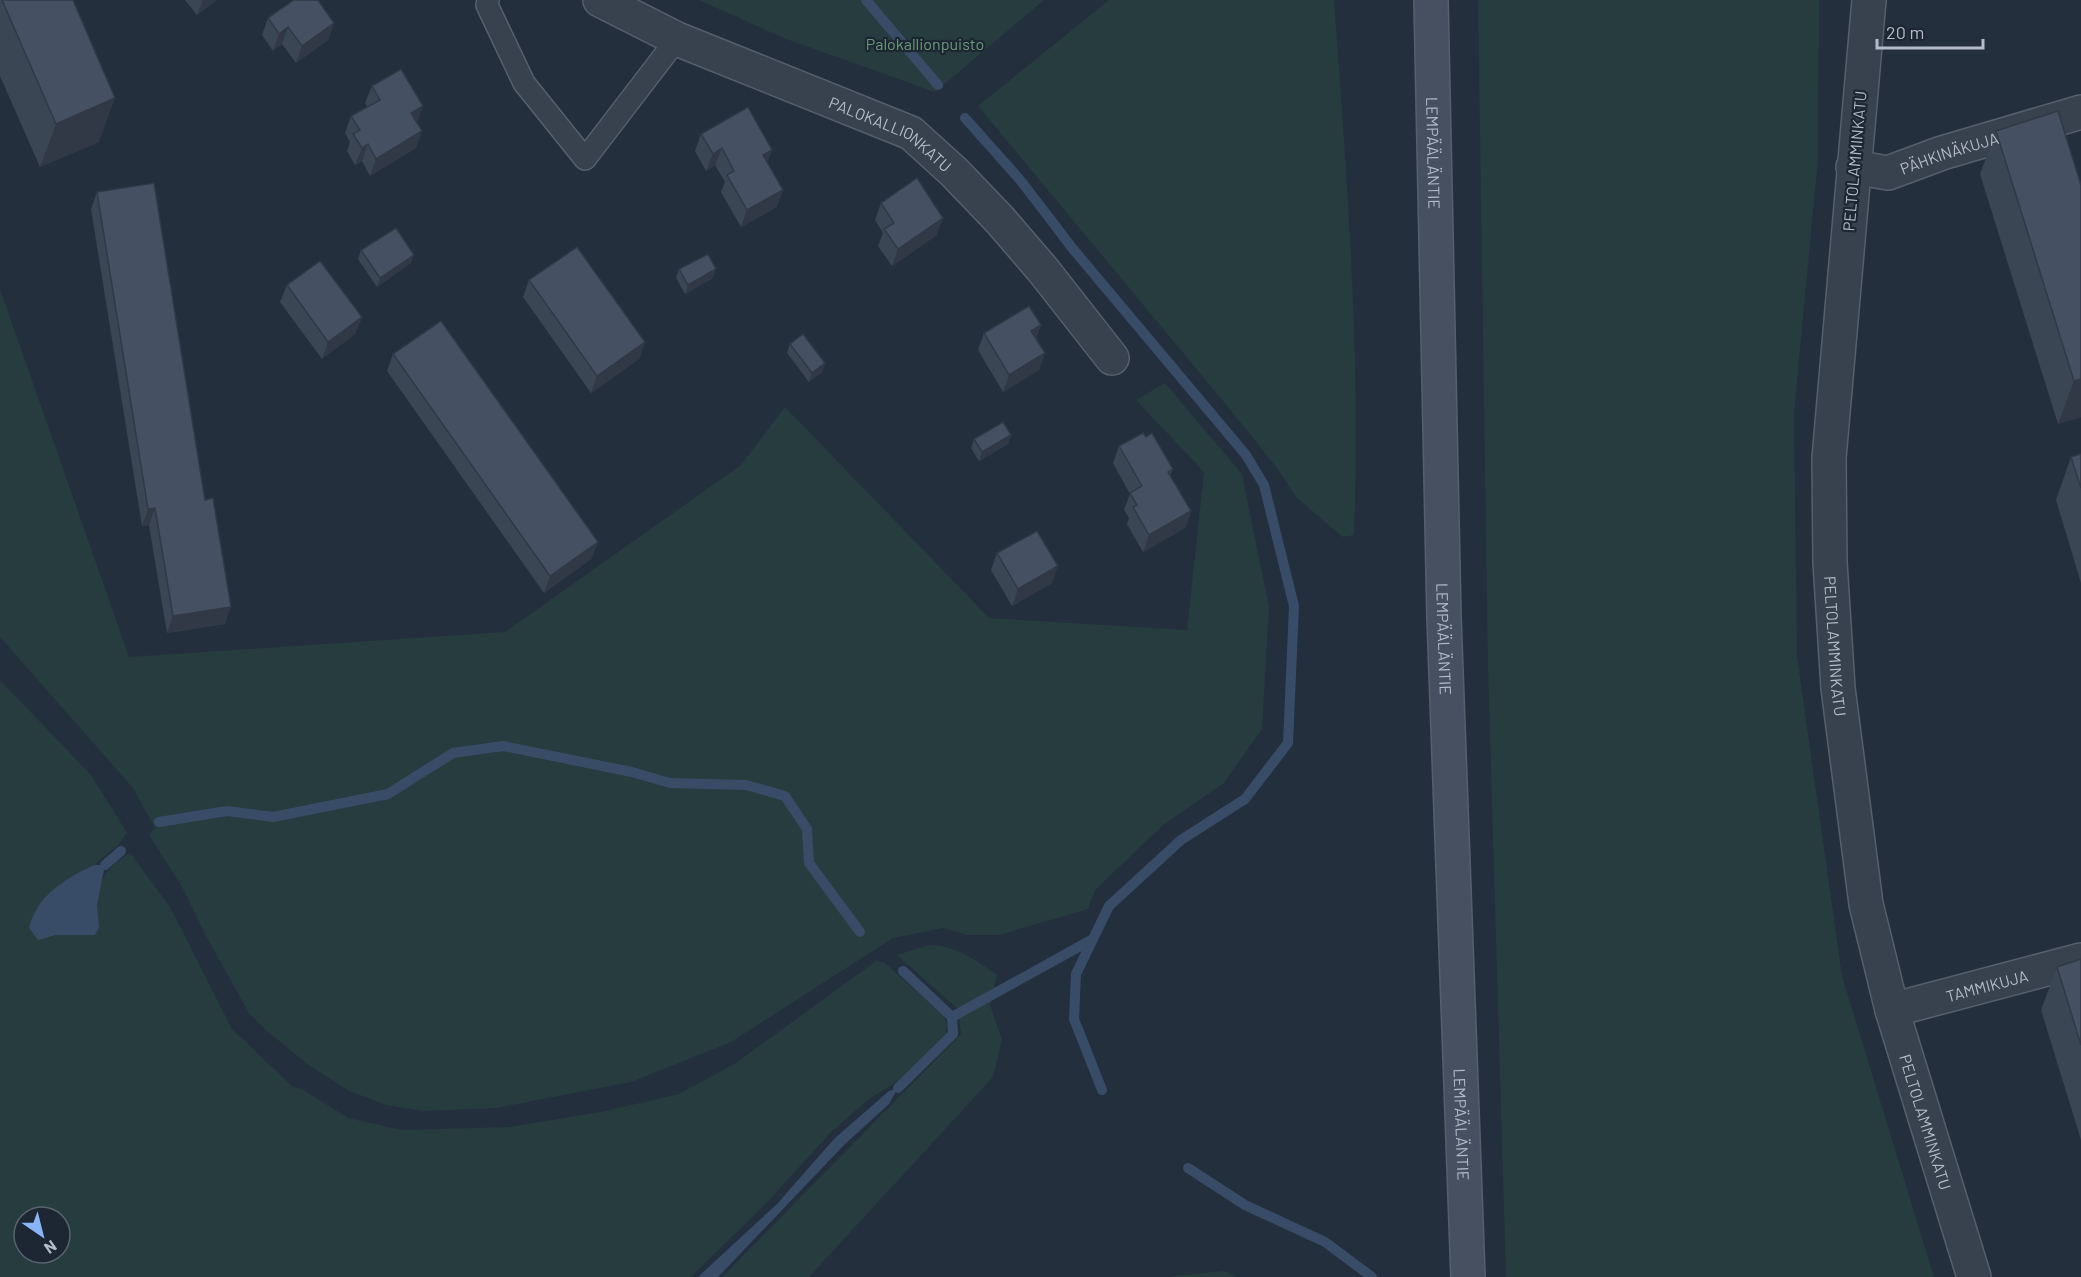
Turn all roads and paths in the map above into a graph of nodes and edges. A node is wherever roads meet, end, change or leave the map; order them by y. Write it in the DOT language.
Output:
graph roads {
  1 [pos="488,0"];
  2 [pos="600,0"];
  3 [pos="1431,0"];
  4 [pos="1869,0"];
  5 [pos="677,39"];
  6 [pos="2081,112"];
  7 [pos="1853,167"];
  8 [pos="1112,358"];
  9 [pos="2081,960"];
  10 [pos="1892,1010"];
  11 [pos="1468,1277"];
  12 [pos="1974,1277"];
  1 -- 5 [label="lane"];
  2 -- 5 [label="street, PALOKALLIONKATU"];
  3 -- 11 [label="main road, LEMPÄÄLÄNTIE"];
  4 -- 7 [label="street, PELTOLAMMINKATU"];
  5 -- 8 [label="street, PALOKALLIONKATU"];
  6 -- 7 [label="street, PÄHKINÄKUJA"];
  7 -- 10 [label="street, PELTOLAMMINKATU"];
  9 -- 10 [label="street, TAMMIKUJA"];
  10 -- 12 [label="street, PELTOLAMMINKATU"];
}
